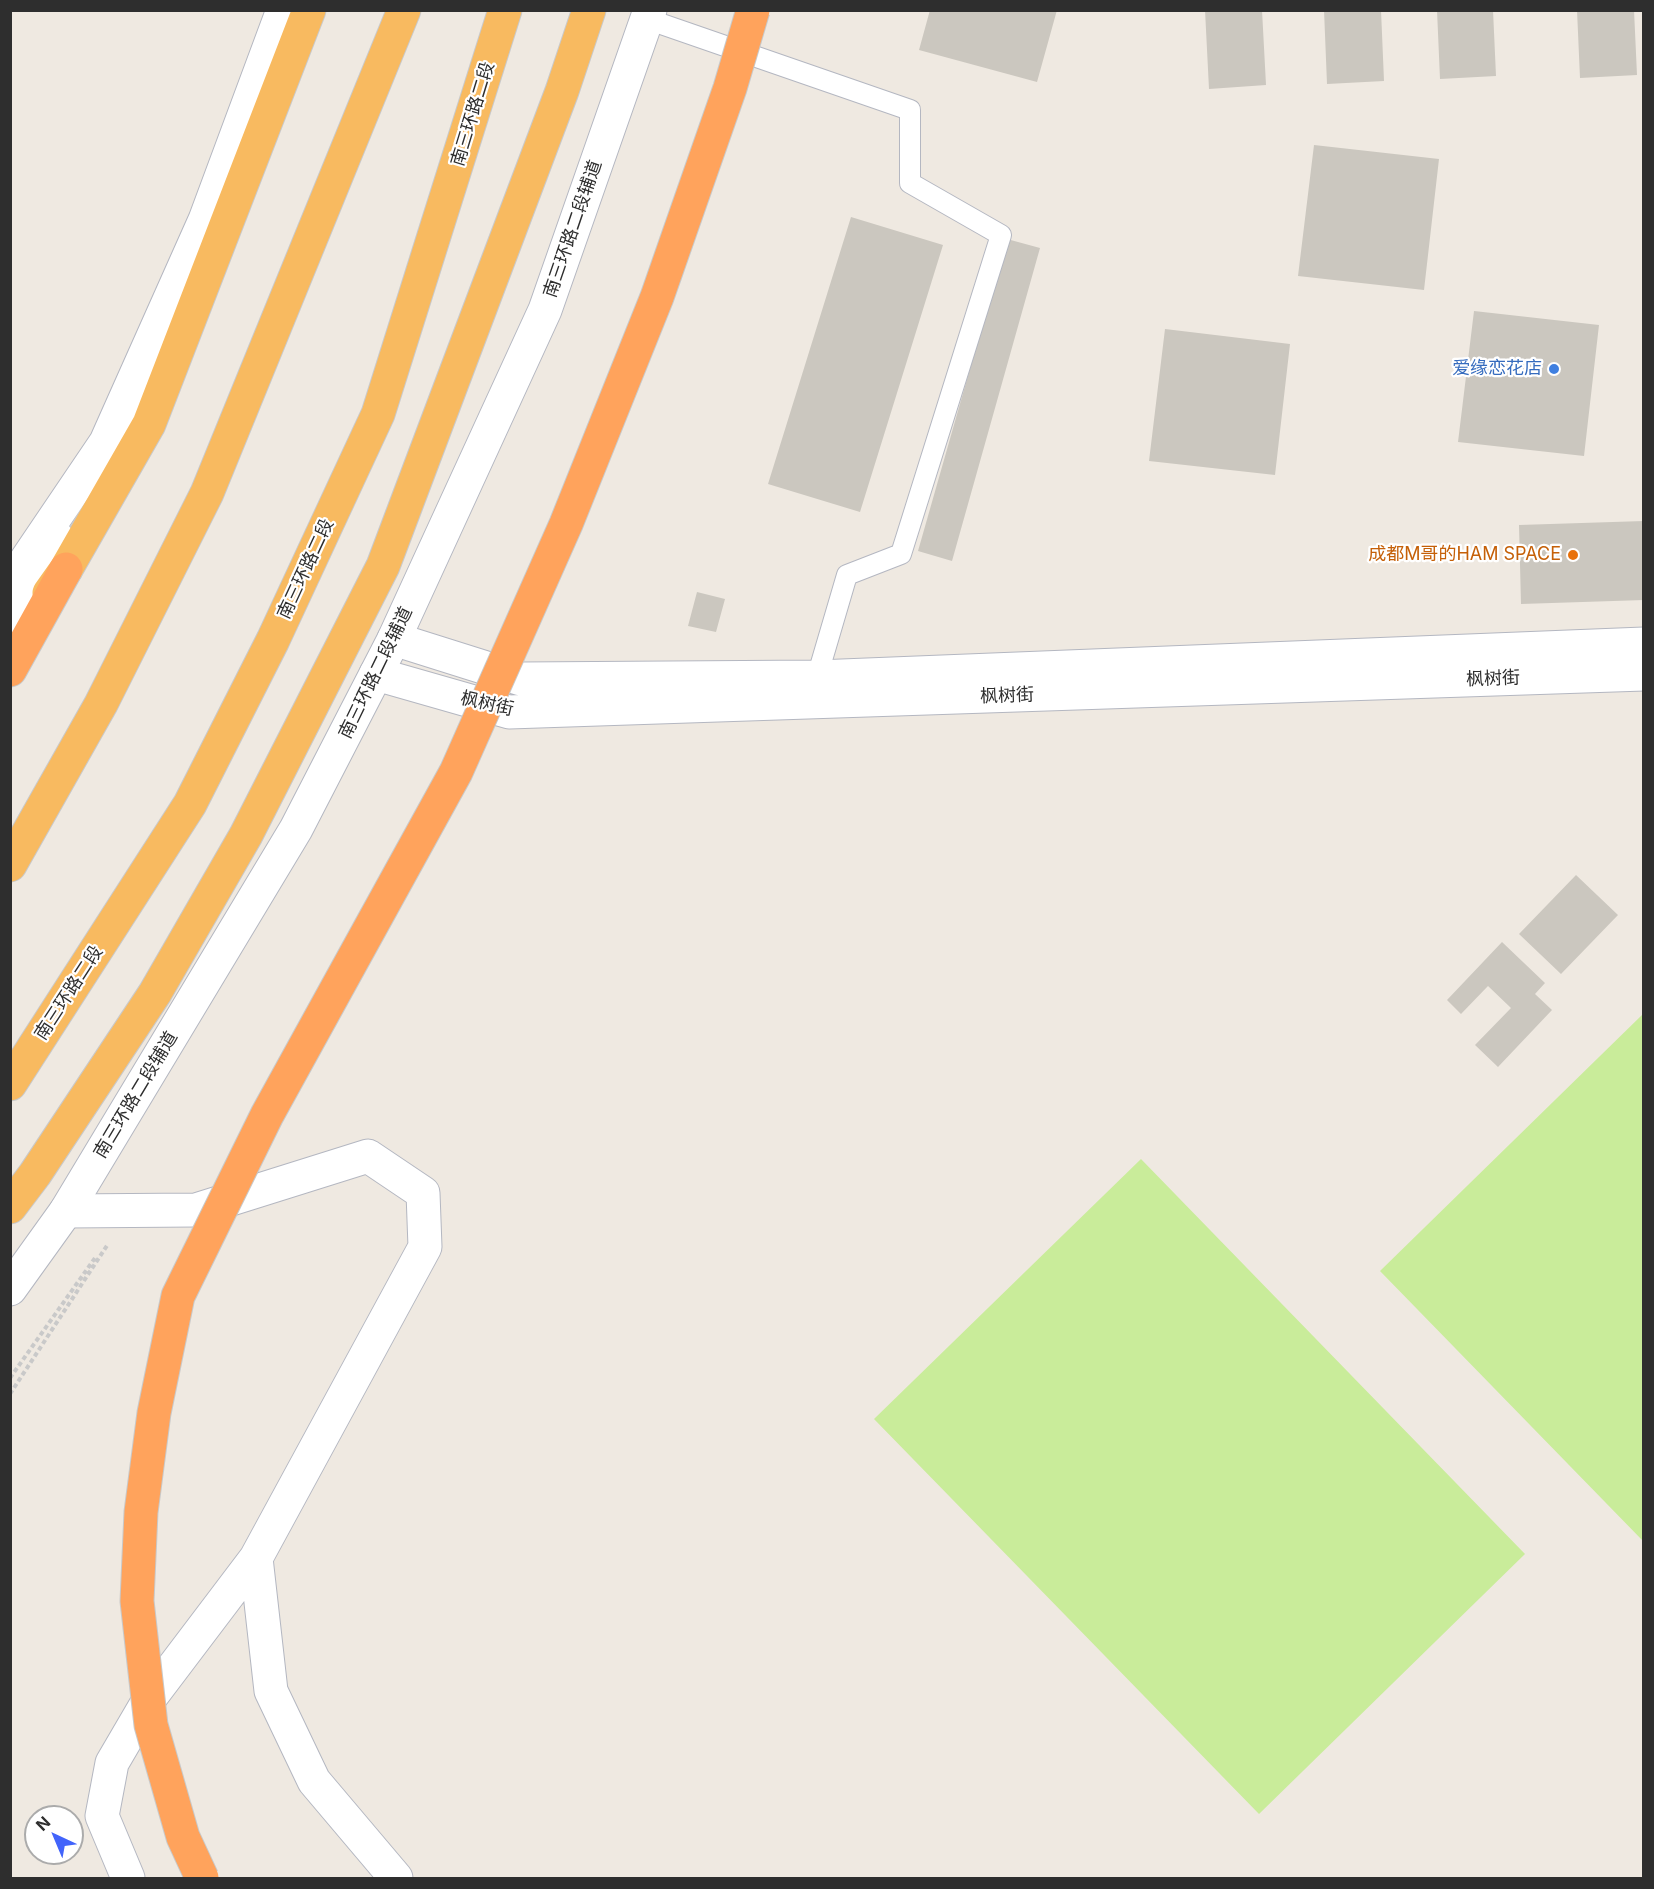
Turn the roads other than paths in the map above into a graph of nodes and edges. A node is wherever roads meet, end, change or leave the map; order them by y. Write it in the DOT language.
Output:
graph roads {
  1 [pos="283,10"];
  2 [pos="309,10"];
  3 [pos="404,10"];
  4 [pos="505,10"];
  5 [pos="588,10"];
  6 [pos="753,10"];
  7 [pos="648,15"];
  8 [pos="106,442"];
  9 [pos="66,569"];
  10 [pos="10,584"];
  11 [pos="10,623"];
  12 [pos="394,639"];
  13 [pos="10,644"];
  14 [pos="1644,644"];
  15 [pos="10,669"];
  16 [pos="376,674"];
  17 [pos="1644,674"];
  18 [pos="817,677"];
  19 [pos="11,862"];
  20 [pos="10,1084"];
  21 [pos="10,1207"];
  22 [pos="66,1211"];
  23 [pos="10,1289"];
  24 [pos="256,1558"];
  25 [pos="128,1878"];
  26 [pos="202,1878"];
  27 [pos="396,1878"];
  1 -- 8 [label="street"];
  2 -- 9 [label="highway"];
  3 -- 19 [label="highway"];
  4 -- 20 [label="highway, 南三环路二段"];
  5 -- 21 [label="highway"];
  6 -- 26 [label="highway, bridge"];
  7 -- 12 [label="street, 南三环路二段辅道"];
  7 -- 18 [label="lane"];
  8 -- 10 [label="street"];
  8 -- 11 [label="street"];
  9 -- 13 [label="highway"];
  9 -- 15 [label="highway"];
  12 -- 16 [label="street, 南三环路二段辅道"];
  12 -- 18 [label="street, 枫树街"];
  14 -- 18 [label="street, 枫树街"];
  16 -- 17 [label="street, 枫树街"];
  16 -- 22 [label="street, 南三环路二段辅道"];
  22 -- 23 [label="street, 南三环路二段辅道"];
  22 -- 24 [label="street"];
  24 -- 25 [label="street"];
  24 -- 27 [label="street"];
}
